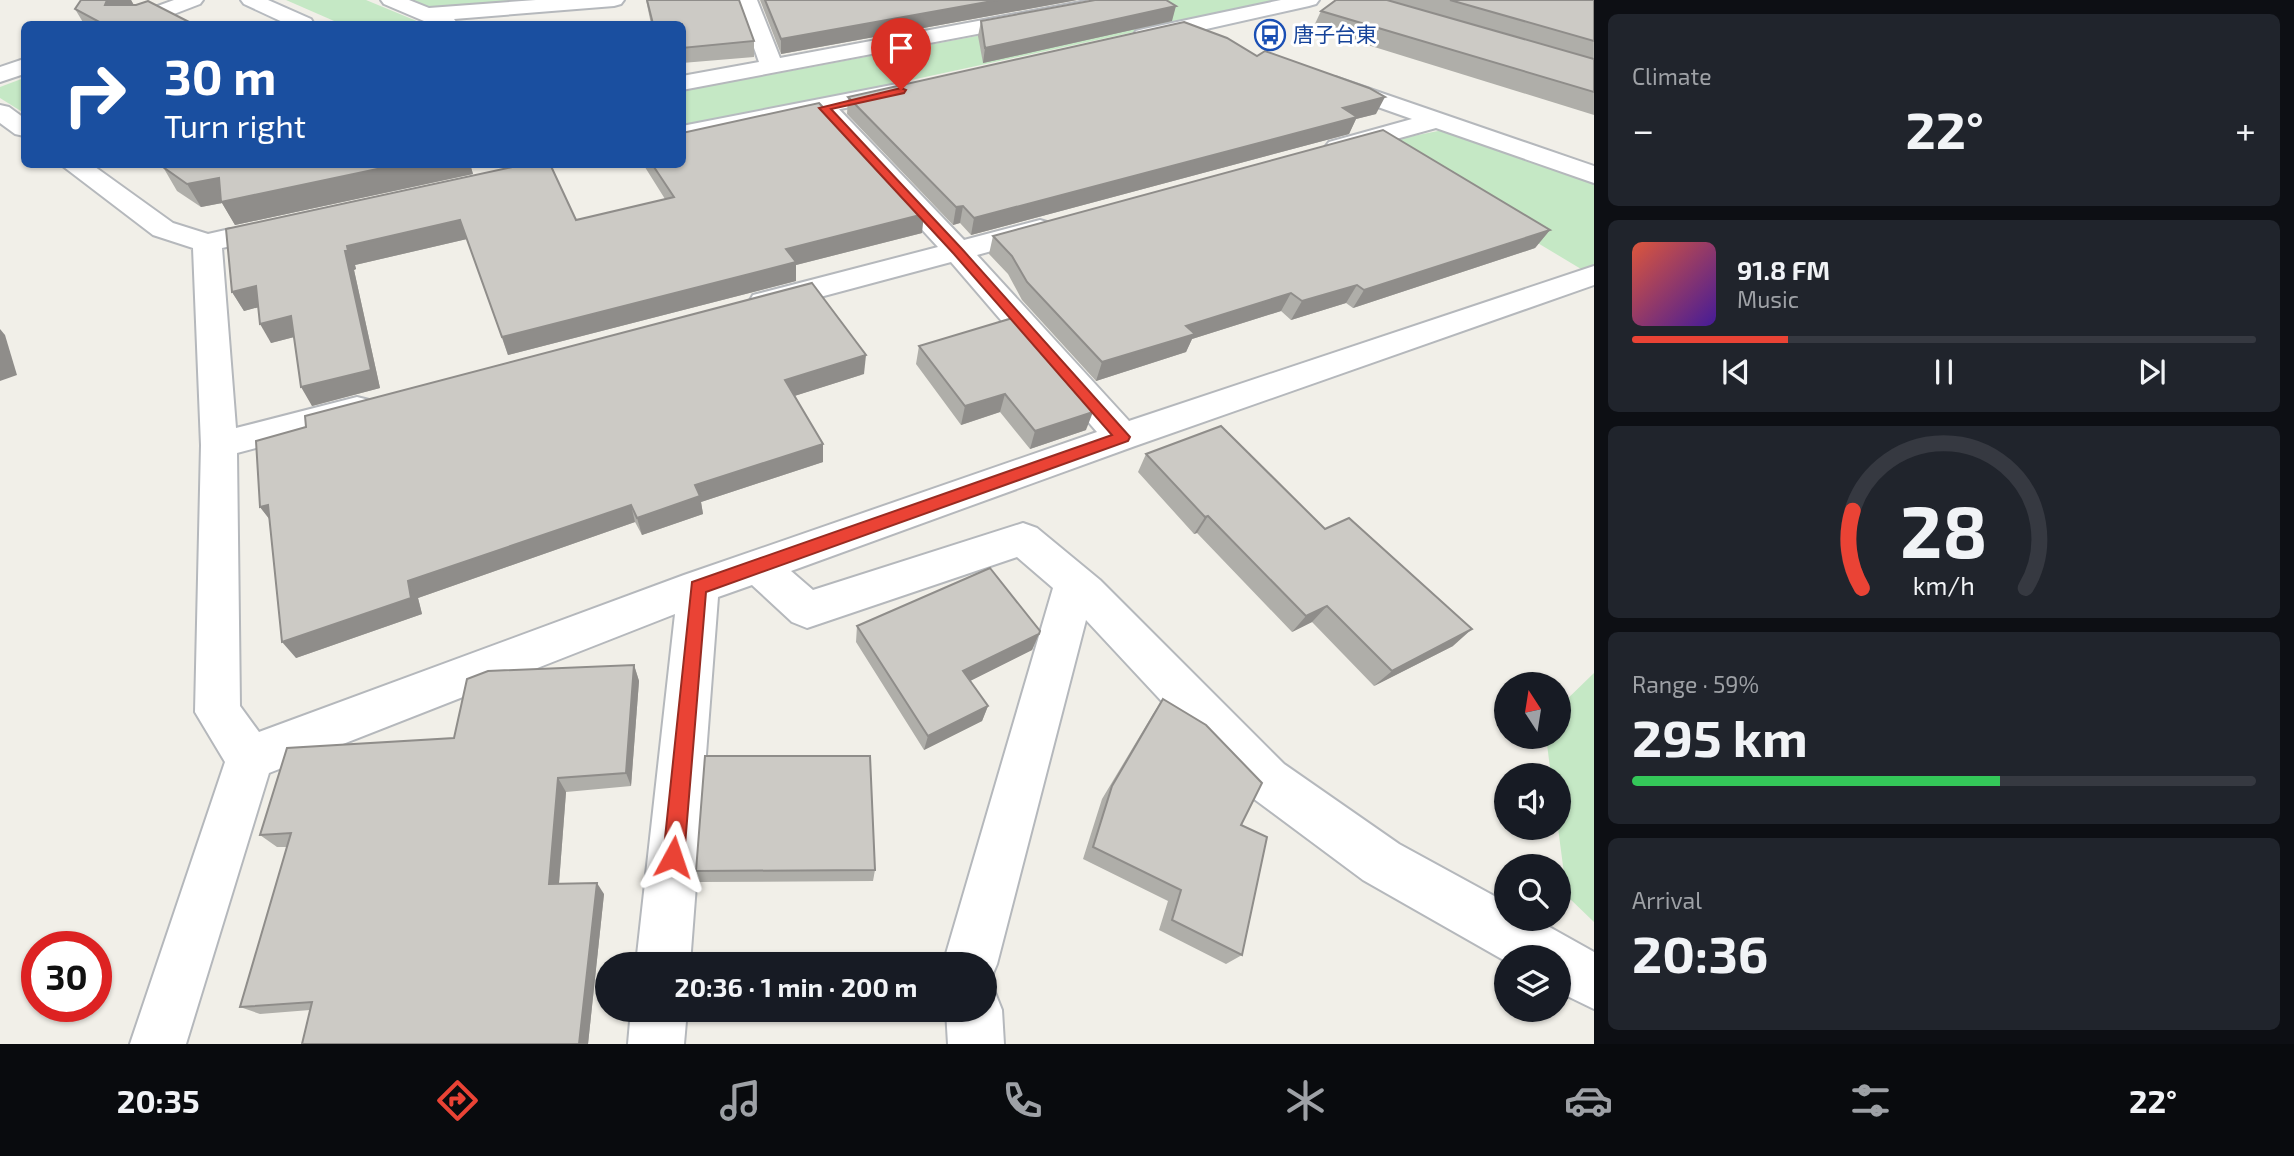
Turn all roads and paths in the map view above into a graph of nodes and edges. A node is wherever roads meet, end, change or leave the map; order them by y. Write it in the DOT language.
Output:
graph roads {
  1 [pos="193,0"];
  2 [pos="251,0"];
  3 [pos="391,0"];
  4 [pos="614,0"];
  5 [pos="747,0"];
  6 [pos="1124,0"];
  7 [pos="1309,0"];
  8 [pos="552,2"];
  9 [pos="961,10"];
  10 [pos="426,15"];
  11 [pos="138,21"];
  12 [pos="296,21"];
  13 [pos="442,21"];
  14 [pos="1181,28"];
  15 [pos="974,29"];
  16 [pos="1128,40"];
  17 [pos="1219,42"];
  18 [pos="772,65"];
  19 [pos="21,67"];
  20 [pos="0,75"];
  21 [pos="1320,79"];
  22 [pos="686,82"];
  23 [pos="917,87"];
  24 [pos="824,108"];
  25 [pos="0,112"];
  26 [pos="1434,121"];
  27 [pos="21,127"];
  28 [pos="686,133"];
  29 [pos="1315,153"];
  30 [pos="79,168"];
  31 [pos="1594,175"];
  32 [pos="1064,222"];
  33 [pos="260,231"];
  34 [pos="207,243"];
  35 [pos="958,251"];
  36 [pos="1594,275"];
  37 [pos="730,311"];
  38 [pos="380,403"];
  39 [pos="1122,437"];
  40 [pos="219,445"];
  41 [pos="758,566"];
  42 [pos="1075,583"];
  43 [pos="698,587"];
  44 [pos="250,758"];
  45 [pos="1530,945"];
  46 [pos="664,952"];
  47 [pos="973,952"];
  48 [pos="1571,969"];
  49 [pos="1594,982"];
  50 [pos="658,1022"];
  51 [pos="975,1022"];
  52 [pos="158,1044"];
  53 [pos="656,1044"];
  54 [pos="976,1044"];
  1 -- 11 [label="street"];
  2 -- 12 [label="street"];
  3 -- 10 [label="street"];
  4 -- 8 [label="street"];
  5 -- 18 [label="street"];
  6 -- 15 [label="street"];
  7 -- 14 [label="street"];
  8 -- 10 [label="street"];
  9 -- 15 [label="street"];
  10 -- 13 [label="street"];
  14 -- 16 [label="street"];
  14 -- 17 [label="street"];
  15 -- 18 [label="street"];
  18 -- 22 [label="street"];
  19 -- 20 [label="street"];
  21 -- 26 [label="street"];
  23 -- 24 [label="street"];
  24 -- 28 [label="street"];
  24 -- 35 [label="street"];
  25 -- 27 [label="street"];
  26 -- 29 [label="street"];
  26 -- 31 [label="street"];
  30 -- 34 [label="street"];
  32 -- 35 [label="street"];
  33 -- 34 [label="street"];
  34 -- 40 [label="street"];
  35 -- 37 [label="street"];
  35 -- 39 [label="street"];
  36 -- 39 [label="street"];
  38 -- 40 [label="street"];
  39 -- 41 [label="street"];
  40 -- 44 [label="street"];
  41 -- 42 [label="street"];
  41 -- 43 [label="street"];
  42 -- 45 [label="street"];
  42 -- 47 [label="street"];
  43 -- 44 [label="street"];
  43 -- 46 [label="street"];
  44 -- 52 [label="street"];
  48 -- 49 [label="street"];
  50 -- 53 [label="street"];
  51 -- 54 [label="street"];
}
